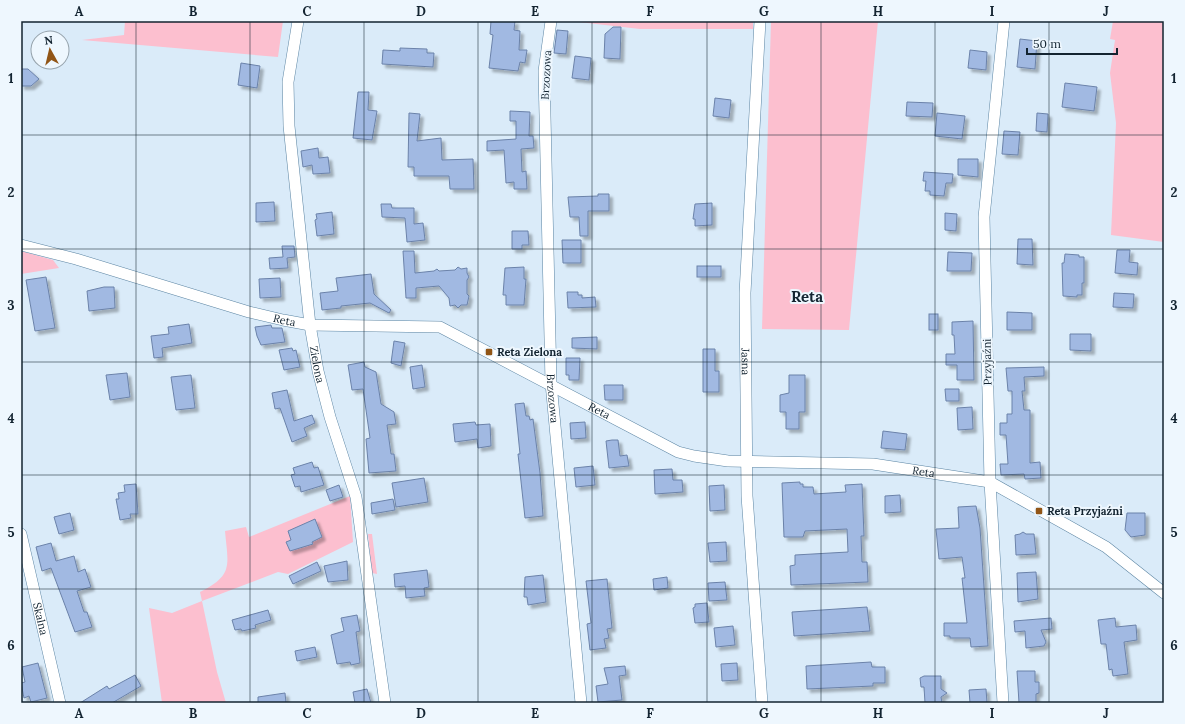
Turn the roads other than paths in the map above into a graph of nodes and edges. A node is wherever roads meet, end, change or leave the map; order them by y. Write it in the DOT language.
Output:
graph roads {
  1 [pos="298,21"];
  2 [pos="550,21"];
  3 [pos="760,21"];
  4 [pos="1004,21"];
  5 [pos="21,245"];
  6 [pos="310,325"];
  7 [pos="551,384"];
  8 [pos="746,461"];
  9 [pos="990,482"];
  10 [pos="21,534"];
  11 [pos="1164,593"];
  12 [pos="60,703"];
  13 [pos="385,703"];
  14 [pos="581,703"];
  15 [pos="762,703"];
  16 [pos="1003,703"];
  1 -- 6 [label="street, Zielona"];
  2 -- 7 [label="street, Brzozowa"];
  3 -- 8 [label="street, Jasna"];
  4 -- 9 [label="street, Przyjaźni"];
  5 -- 6 [label="street, Reta"];
  6 -- 7 [label="street, Reta"];
  6 -- 13 [label="street, Zielona"];
  7 -- 8 [label="street, Reta"];
  7 -- 14 [label="street, Brzozowa"];
  8 -- 9 [label="street, Reta"];
  8 -- 15 [label="street, Jasna"];
  9 -- 11 [label="street, Reta"];
  9 -- 16 [label="street, Przyjaźni"];
  10 -- 12 [label="street, Skalna"];
}
